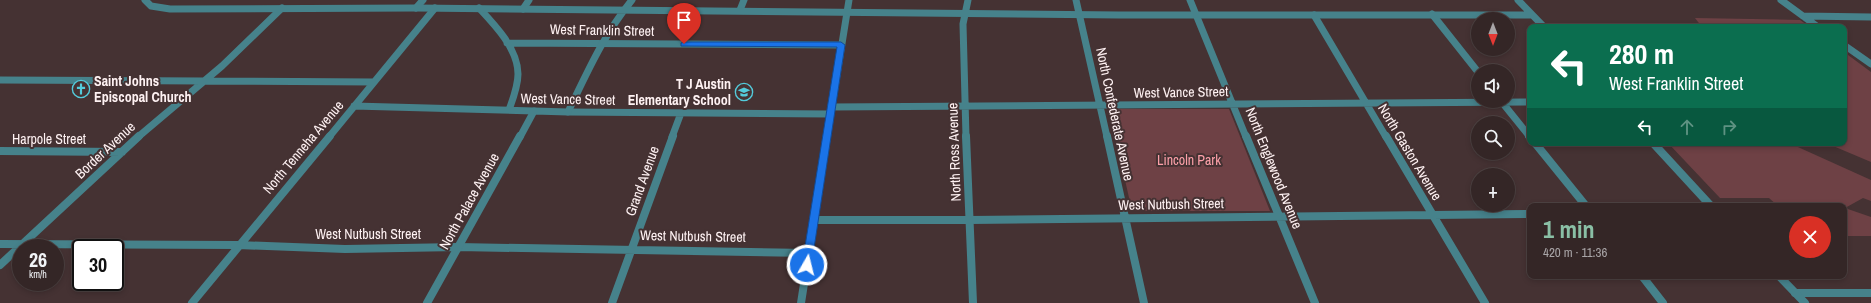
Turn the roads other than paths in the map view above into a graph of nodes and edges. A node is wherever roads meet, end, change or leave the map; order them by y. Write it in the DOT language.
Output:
graph roads {
  1 [pos="145,0"];
  2 [pos="248,0"];
  3 [pos="423,0"];
  4 [pos="529,0"];
  5 [pos="632,0"];
  6 [pos="744,0"];
  7 [pos="849,0"];
  8 [pos="968,0"];
  9 [pos="1076,0"];
  10 [pos="1190,0"];
  11 [pos="1518,0"];
  12 [pos="1781,0"];
  13 [pos="239,8"];
  14 [pos="282,8"];
  15 [pos="416,8"];
  16 [pos="435,8"];
  17 [pos="479,8"];
  18 [pos="523,9"];
  19 [pos="625,10"];
  20 [pos="740,10"];
  21 [pos="847,12"];
  22 [pos="966,13"];
  23 [pos="1080,14"];
  24 [pos="1197,14"];
  25 [pos="1314,14"];
  26 [pos="1432,14"];
  27 [pos="1532,15"];
  28 [pos="1803,16"];
  29 [pos="1871,16"];
  30 [pos="1541,24"];
  31 [pos="1814,24"];
  32 [pos="507,43"];
  33 [pos="602,43"];
  34 [pos="841,45"];
  35 [pos="1847,47"];
  36 [pos="1472,64"];
  37 [pos="1871,64"];
  38 [pos="0,80"];
  39 [pos="205,81"];
  40 [pos="374,82"];
  41 [pos="1471,101"];
  42 [pos="1515,101"];
  43 [pos="1527,102"];
  44 [pos="1365,103"];
  45 [pos="1234,104"];
  46 [pos="1100,105"];
  47 [pos="354,106"];
  48 [pos="966,106"];
  49 [pos="1507,108"];
  50 [pos="509,110"];
  51 [pos="534,111"];
  52 [pos="831,111"];
  53 [pos="568,112"];
  54 [pos="681,113"];
  55 [pos="1527,133"];
  56 [pos="1537,146"];
  57 [pos="1656,146"];
  58 [pos="0,151"];
  59 [pos="122,152"];
  60 [pos="1584,203"];
  61 [pos="1708,203"];
  62 [pos="1527,214"];
  63 [pos="1433,215"];
  64 [pos="1280,216"];
  65 [pos="1124,218"];
  66 [pos="813,220"];
  67 [pos="970,220"];
  68 [pos="28,239"];
  69 [pos="0,244"];
  70 [pos="12,244"];
  71 [pos="64,244"];
  72 [pos="238,245"];
  73 [pos="458,247"];
  74 [pos="632,249"];
  75 [pos="809,253"];
  76 [pos="12,254"];
  77 [pos="0,265"];
  78 [pos="1644,279"];
  79 [pos="1782,279"];
  80 [pos="1795,293"];
  81 [pos="1871,293"];
  82 [pos="192,303"];
  83 [pos="427,303"];
  84 [pos="612,303"];
  85 [pos="801,303"];
  86 [pos="973,303"];
  87 [pos="1144,303"];
  88 [pos="1315,303"];
  89 [pos="1485,303"];
  90 [pos="1663,303"];
  91 [pos="1805,303"];
  1 -- 13 [label="street"];
  2 -- 13 [label="street"];
  3 -- 15 [label="street"];
  4 -- 18 [label="street"];
  5 -- 19 [label="street"];
  6 -- 20 [label="street"];
  7 -- 21 [label="street"];
  8 -- 22 [label="street, North Ross Avenue"];
  9 -- 23 [label="street, North Confederate Avenue"];
  10 -- 24 [label="street, North Englewood Avenue"];
  11 -- 27 [label="street"];
  12 -- 28 [label="street"];
  13 -- 14 [label="street"];
  14 -- 15 [label="street"];
  14 -- 39 [label="street, Border Avenue"];
  15 -- 16 [label="street"];
  16 -- 17 [label="street"];
  16 -- 40 [label="street, North Tenneha Avenue"];
  17 -- 18 [label="street"];
  17 -- 32 [label="street"];
  18 -- 19 [label="street"];
  19 -- 20 [label="street"];
  19 -- 33 [label="street"];
  20 -- 21 [label="street"];
  21 -- 22 [label="street"];
  21 -- 34 [label="street"];
  22 -- 23 [label="street"];
  22 -- 48 [label="street, North Ross Avenue"];
  23 -- 24 [label="street"];
  23 -- 46 [label="street, North Confederate Avenue"];
  24 -- 25 [label="street"];
  24 -- 45 [label="street, North Englewood Avenue"];
  25 -- 26 [label="street"];
  25 -- 44 [label="street, North Gaston Avenue"];
  26 -- 27 [label="street"];
  26 -- 36 [label="street"];
  27 -- 30 [label="street"];
  28 -- 29 [label="street"];
  28 -- 31 [label="street"];
  32 -- 33 [label="street, West Franklin Street"];
  32 -- 50 [label="street"];
  33 -- 34 [label="street, West Franklin Street"];
  33 -- 53 [label="street"];
  34 -- 52 [label="street"];
  35 -- 37 [label="street"];
  38 -- 39 [label="street"];
  39 -- 40 [label="street"];
  39 -- 59 [label="street, Border Avenue"];
  40 -- 47 [label="street, North Tenneha Avenue"];
  41 -- 44 [label="street, West Vance Street"];
  42 -- 43 [label="street, West Vance Street"];
  44 -- 45 [label="street, West Vance Street"];
  44 -- 63 [label="street, North Gaston Avenue"];
  45 -- 46 [label="street, West Vance Street"];
  45 -- 64 [label="street, North Englewood Avenue"];
  46 -- 48 [label="street, West Vance Street"];
  46 -- 65 [label="street, North Confederate Avenue"];
  47 -- 50 [label="street, West Vance Street"];
  47 -- 72 [label="street, North Tenneha Avenue"];
  48 -- 52 [label="street, West Vance Street"];
  48 -- 67 [label="street, North Ross Avenue"];
  49 -- 55 [label="street"];
  50 -- 51 [label="street, West Vance Street"];
  51 -- 53 [label="street, West Vance Street"];
  51 -- 73 [label="street, North Palace Avenue"];
  52 -- 54 [label="street, West Vance Street"];
  52 -- 66 [label="street"];
  53 -- 54 [label="street, West Vance Street"];
  54 -- 74 [label="street, Grand Avenue"];
  56 -- 60 [label="street"];
  57 -- 61 [label="street"];
  58 -- 59 [label="street, Harpole Street"];
  59 -- 68 [label="street, Border Avenue"];
  62 -- 63 [label="street, West Nutbush Street"];
  63 -- 64 [label="street, West Nutbush Street"];
  63 -- 89 [label="street, North Gaston Avenue"];
  64 -- 65 [label="street, West Nutbush Street"];
  64 -- 88 [label="street, North Englewood Avenue"];
  65 -- 67 [label="street, West Nutbush Street"];
  65 -- 87 [label="street, North Confederate Avenue"];
  66 -- 67 [label="street, West Nutbush Street"];
  66 -- 75 [label="street"];
  67 -- 86 [label="street, North Ross Avenue"];
  69 -- 70 [label="street, West Nutbush Street"];
  71 -- 72 [label="street, West Nutbush Street"];
  72 -- 73 [label="street, West Nutbush Street"];
  72 -- 82 [label="street, North Tenneha Avenue"];
  73 -- 74 [label="street, West Nutbush Street"];
  73 -- 83 [label="street, North Palace Avenue"];
  74 -- 75 [label="street, West Nutbush Street"];
  74 -- 84 [label="street, Grand Avenue"];
  75 -- 85 [label="street"];
  76 -- 77 [label="street, Border Avenue"];
  78 -- 90 [label="street"];
  79 -- 80 [label="street"];
  80 -- 81 [label="street"];
  80 -- 91 [label="street"];
}
